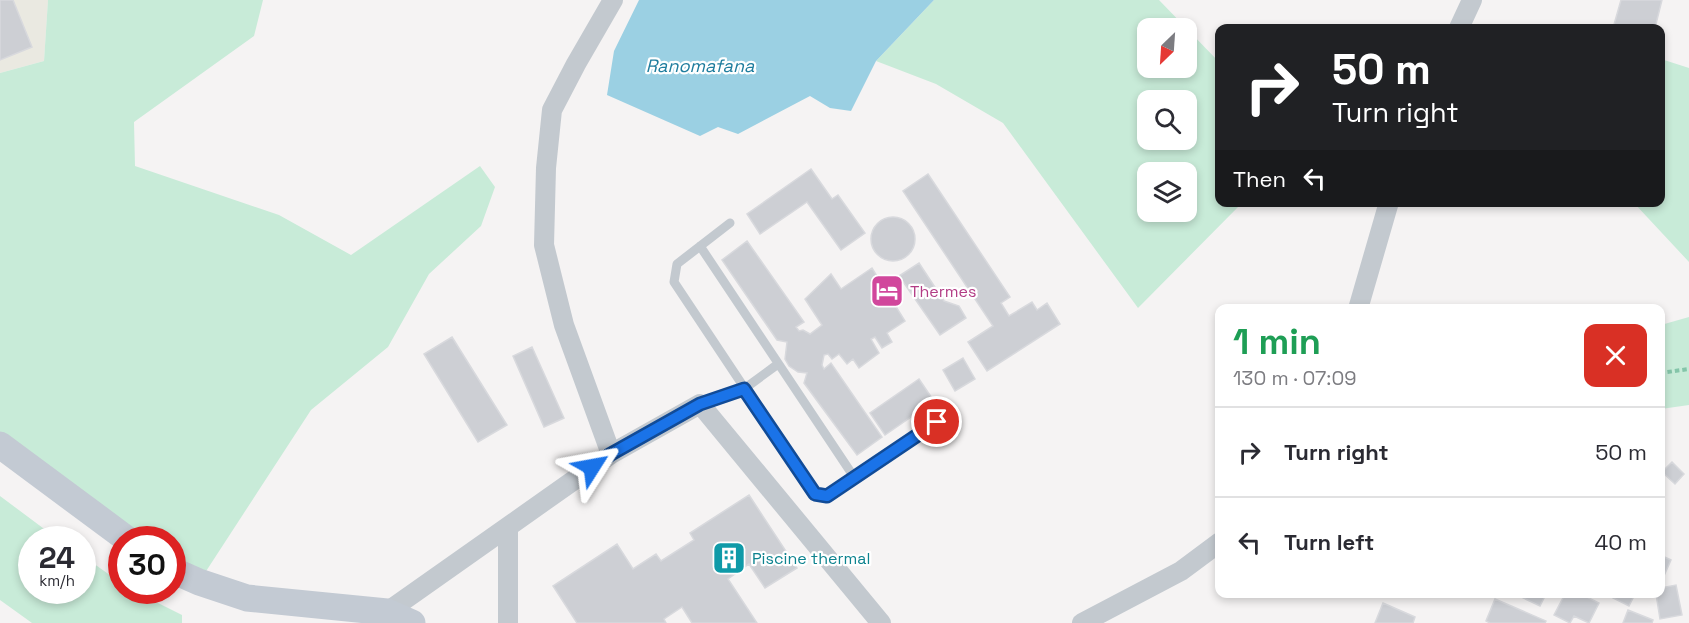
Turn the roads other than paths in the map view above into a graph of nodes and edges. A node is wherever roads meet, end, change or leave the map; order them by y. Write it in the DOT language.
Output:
graph roads {
  1 [pos="613,0"];
  2 [pos="1472,0"];
  3 [pos="1461,24"];
  4 [pos="1388,207"];
  5 [pos="730,223"];
  6 [pos="700,246"];
  7 [pos="1359,304"];
  8 [pos="778,364"];
  9 [pos="744,389"];
  10 [pos="700,404"];
  11 [pos="937,422"];
  12 [pos="0,445"];
  13 [pos="611,454"];
  14 [pos="854,477"];
  15 [pos="109,526"];
  16 [pos="508,528"];
  17 [pos="1215,546"];
  18 [pos="186,576"];
  19 [pos="387,612"];
  20 [pos="412,623"];
  21 [pos="508,623"];
  22 [pos="881,623"];
  23 [pos="1082,623"];
  1 -- 13 [label="street"];
  2 -- 3 [label="street"];
  4 -- 7 [label="street"];
  5 -- 6 [label="lane"];
  6 -- 8 [label="lane"];
  6 -- 9 [label="lane"];
  8 -- 9 [label="lane"];
  8 -- 14 [label="lane"];
  9 -- 10 [label="lane"];
  9 -- 14 [label="lane"];
  10 -- 13 [label="street"];
  10 -- 22 [label="street"];
  11 -- 14 [label="lane"];
  12 -- 15 [label="street"];
  13 -- 16 [label="street"];
  16 -- 19 [label="street"];
  16 -- 21 [label="street"];
  17 -- 23 [label="street"];
  18 -- 19 [label="street"];
  19 -- 20 [label="street"];
}
